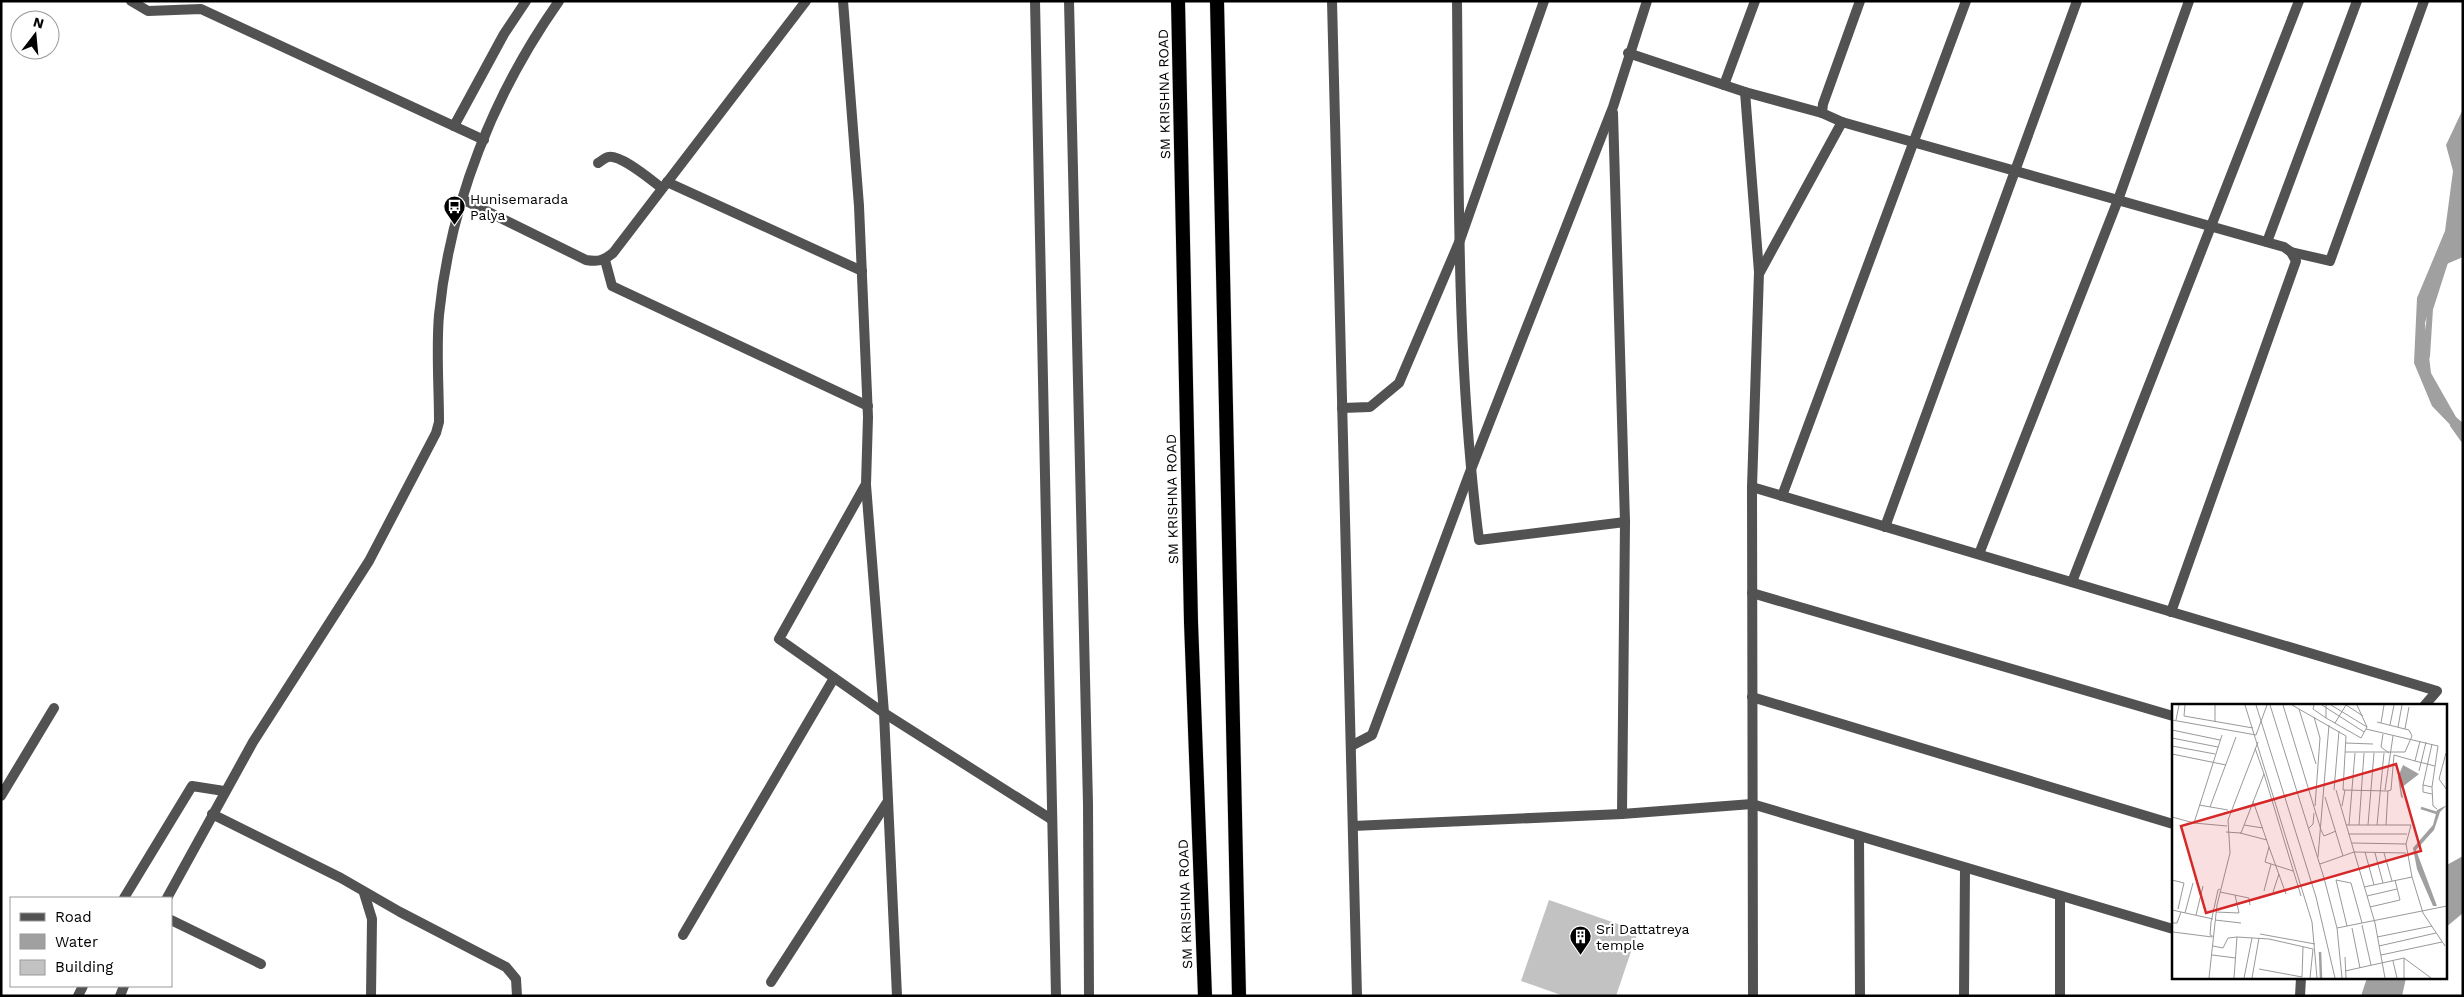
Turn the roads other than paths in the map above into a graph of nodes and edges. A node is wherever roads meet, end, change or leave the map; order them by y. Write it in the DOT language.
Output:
graph roads {
  1 [pos="130,1"];
  2 [pos="526,1"];
  3 [pos="559,1"];
  4 [pos="806,1"];
  5 [pos="843,1"];
  6 [pos="1035,1"];
  7 [pos="1069,1"];
  8 [pos="1178,1"];
  9 [pos="1217,1"];
  10 [pos="1332,1"];
  11 [pos="1456,1"];
  12 [pos="1544,1"];
  13 [pos="1646,1"];
  14 [pos="1755,1"];
  15 [pos="1860,1"];
  16 [pos="1966,1"];
  17 [pos="2077,1"];
  18 [pos="2189,1"];
  19 [pos="2299,1"];
  20 [pos="2357,1"];
  21 [pos="2424,1"];
  22 [pos="144,4"];
  23 [pos="1628,54"];
  24 [pos="1724,85"];
  25 [pos="1745,92"];
  26 [pos="1613,107"];
  27 [pos="1822,113"];
  28 [pos="1842,122"];
  29 [pos="454,126"];
  30 [pos="484,140"];
  31 [pos="1913,142"];
  32 [pos="598,163"];
  33 [pos="2015,170"];
  34 [pos="665,185"];
  35 [pos="462,199"];
  36 [pos="2118,200"];
  37 [pos="2210,226"];
  38 [pos="1460,240"];
  39 [pos="2267,242"];
  40 [pos="2291,252"];
  41 [pos="605,260"];
  42 [pos="862,271"];
  43 [pos="1759,272"];
  44 [pos="868,406"];
  45 [pos="1342,408"];
  46 [pos="1470,472"];
  47 [pos="866,484"];
  48 [pos="1752,487"];
  49 [pos="1782,496"];
  50 [pos="1625,522"];
  51 [pos="1886,527"];
  52 [pos="1979,554"];
  53 [pos="2072,582"];
  54 [pos="1752,594"];
  55 [pos="2171,612"];
  56 [pos="834,678"];
  57 [pos="1752,697"];
  58 [pos="2426,704"];
  59 [pos="54,708"];
  60 [pos="884,713"];
  61 [pos="2172,716"];
  62 [pos="1351,746"];
  63 [pos="224,791"];
  64 [pos="1,796"];
  65 [pos="888,801"];
  66 [pos="1752,804"];
  67 [pos="212,814"];
  68 [pos="1622,814"];
  69 [pos="1051,819"];
  70 [pos="2172,824"];
  71 [pos="1353,826"];
  72 [pos="1860,836"];
  73 [pos="1965,868"];
  74 [pos="364,893"];
  75 [pos="2060,896"];
  76 [pos="125,897"];
  77 [pos="168,897"];
  78 [pos="172,920"];
  79 [pos="2172,929"];
  80 [pos="683,935"];
  81 [pos="261,964"];
  82 [pos="2301,980"];
  83 [pos="771,982"];
  84 [pos="371,996"];
  85 [pos="517,996"];
  86 [pos="896,996"];
  87 [pos="1056,996"];
  88 [pos="1089,996"];
  89 [pos="1205,996"];
  90 [pos="1239,996"];
  91 [pos="1357,996"];
  92 [pos="1753,996"];
  93 [pos="1860,996"];
  94 [pos="1964,996"];
  95 [pos="2060,996"];
  96 [pos="2300,996"];
  1 -- 22 [label="street"];
  2 -- 29 [label="street"];
  3 -- 30 [label="street"];
  4 -- 34 [label="street"];
  5 -- 42 [label="street"];
  6 -- 69 [label="street"];
  7 -- 88 [label="street"];
  8 -- 89 [label="highway, SM KRISHNA ROAD"];
  9 -- 90 [label="highway"];
  10 -- 45 [label="street"];
  11 -- 38 [label="street"];
  12 -- 38 [label="street"];
  13 -- 23 [label="street"];
  14 -- 24 [label="street"];
  15 -- 27 [label="street"];
  16 -- 31 [label="street"];
  17 -- 33 [label="street"];
  18 -- 36 [label="street"];
  19 -- 37 [label="street"];
  20 -- 39 [label="street"];
  21 -- 40 [label="street"];
  22 -- 29 [label="street"];
  23 -- 24 [label="street"];
  23 -- 26 [label="street"];
  24 -- 25 [label="street"];
  25 -- 27 [label="street"];
  25 -- 43 [label="street"];
  26 -- 46 [label="street"];
  26 -- 50 [label="street"];
  27 -- 28 [label="street"];
  28 -- 31 [label="street"];
  28 -- 43 [label="street"];
  29 -- 30 [label="street"];
  30 -- 35 [label="street"];
  31 -- 33 [label="street"];
  31 -- 49 [label="street"];
  32 -- 34 [label="street"];
  33 -- 36 [label="street"];
  33 -- 51 [label="street"];
  34 -- 41 [label="street"];
  34 -- 42 [label="street"];
  35 -- 41 [label="street"];
  35 -- 63 [label="street"];
  36 -- 37 [label="street"];
  36 -- 52 [label="street"];
  37 -- 39 [label="street"];
  37 -- 53 [label="street"];
  38 -- 45 [label="street"];
  38 -- 46 [label="street"];
  39 -- 40 [label="street"];
  40 -- 55 [label="street"];
  41 -- 44 [label="street"];
  42 -- 44 [label="street"];
  43 -- 48 [label="street"];
  44 -- 47 [label="street"];
  45 -- 62 [label="street"];
  46 -- 50 [label="street"];
  46 -- 62 [label="street"];
  47 -- 56 [label="street"];
  47 -- 60 [label="street"];
  48 -- 49 [label="street"];
  48 -- 54 [label="street"];
  49 -- 51 [label="street"];
  50 -- 68 [label="street"];
  51 -- 52 [label="street"];
  52 -- 53 [label="street"];
  53 -- 55 [label="street"];
  54 -- 57 [label="street"];
  54 -- 61 [label="street"];
  55 -- 58 [label="street"];
  56 -- 60 [label="street"];
  56 -- 80 [label="street"];
  57 -- 66 [label="street"];
  57 -- 70 [label="street"];
  59 -- 64 [label="street"];
  60 -- 65 [label="street"];
  60 -- 69 [label="street"];
  62 -- 71 [label="street"];
  63 -- 67 [label="street"];
  63 -- 76 [label="street"];
  65 -- 83 [label="street"];
  65 -- 86 [label="street"];
  66 -- 68 [label="street"];
  66 -- 72 [label="street"];
  66 -- 92 [label="street"];
  67 -- 74 [label="street"];
  67 -- 77 [label="street"];
  68 -- 71 [label="street"];
  69 -- 87 [label="street"];
  71 -- 91 [label="street"];
  72 -- 73 [label="street"];
  72 -- 93 [label="street"];
  73 -- 75 [label="street"];
  73 -- 94 [label="street"];
  74 -- 84 [label="street"];
  74 -- 85 [label="street"];
  75 -- 79 [label="street"];
  75 -- 95 [label="street"];
  78 -- 81 [label="street"];
  82 -- 96 [label="street"];
}
